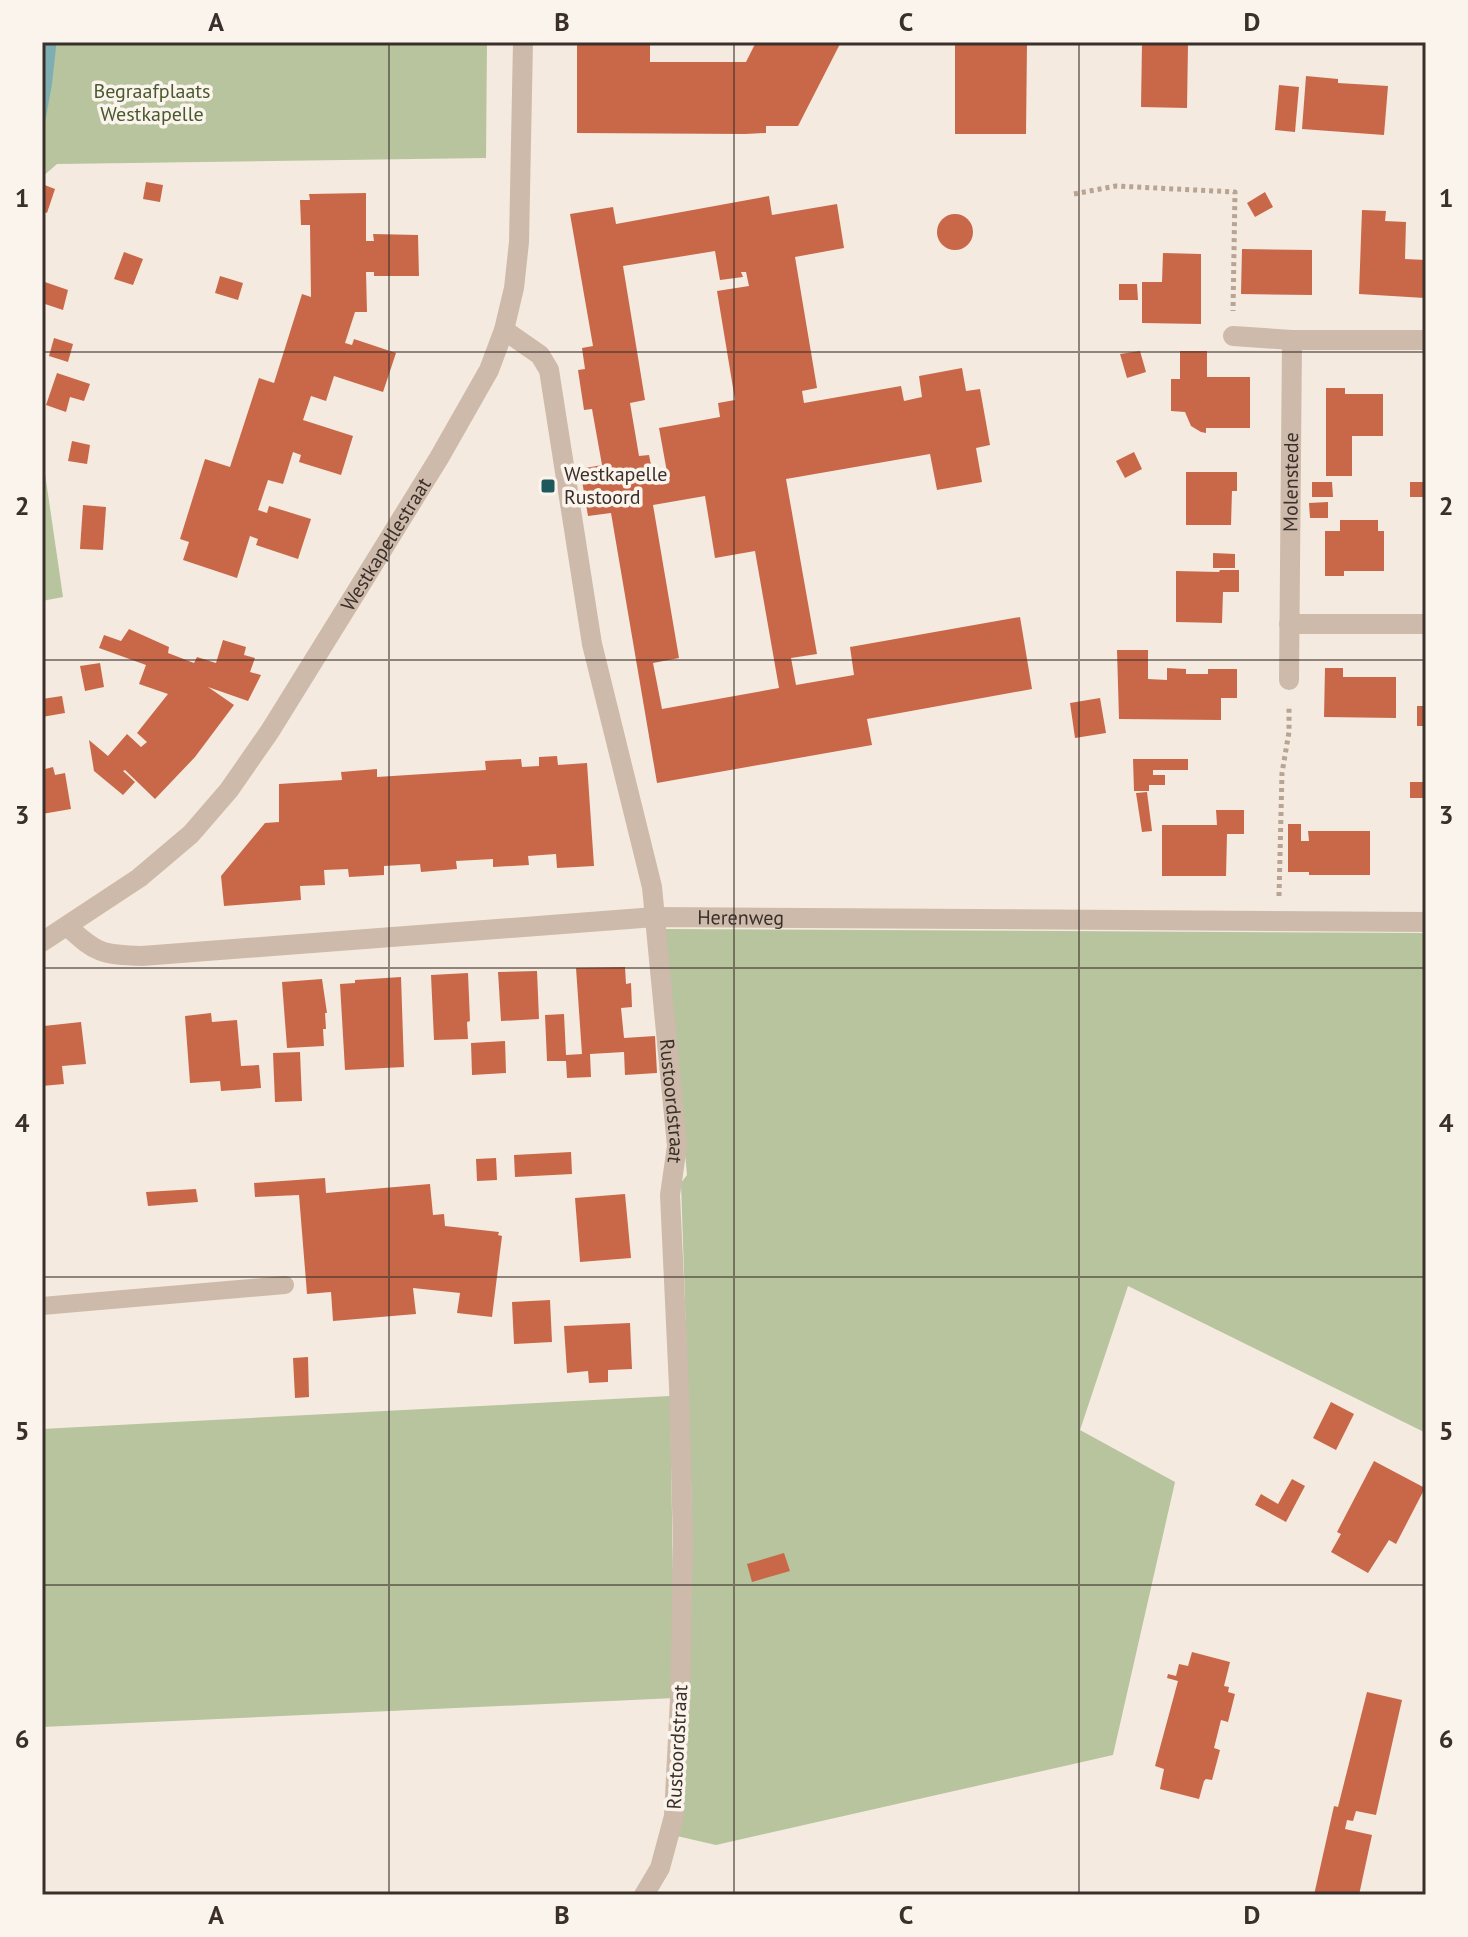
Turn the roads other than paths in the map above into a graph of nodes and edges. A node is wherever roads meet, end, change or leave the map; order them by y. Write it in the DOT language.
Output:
graph roads {
  1 [pos="523,42"];
  2 [pos="504,330"];
  3 [pos="1233,336"];
  4 [pos="1292,340"];
  5 [pos="1426,340"];
  6 [pos="1289,624"];
  7 [pos="1426,624"];
  8 [pos="1289,680"];
  9 [pos="655,917"];
  10 [pos="1426,922"];
  11 [pos="67,926"];
  12 [pos="42,942"];
  13 [pos="285,1285"];
  14 [pos="42,1306"];
  15 [pos="644,1895"];
  1 -- 2 [label="street, Westkapellestraat"];
  2 -- 9 [label="street, Rustoordstraat"];
  2 -- 11 [label="street, Westkapellestraat"];
  3 -- 4 [label="street"];
  4 -- 5 [label="street"];
  4 -- 6 [label="street, Molenstede"];
  6 -- 7 [label="street"];
  6 -- 8 [label="street, Molenstede"];
  9 -- 10 [label="street, Herenweg"];
  9 -- 11 [label="street, Herenweg"];
  9 -- 15 [label="street, Rustoordstraat"];
  11 -- 12 [label="street, Westkapellestraat"];
  13 -- 14 [label="lane"];
}
